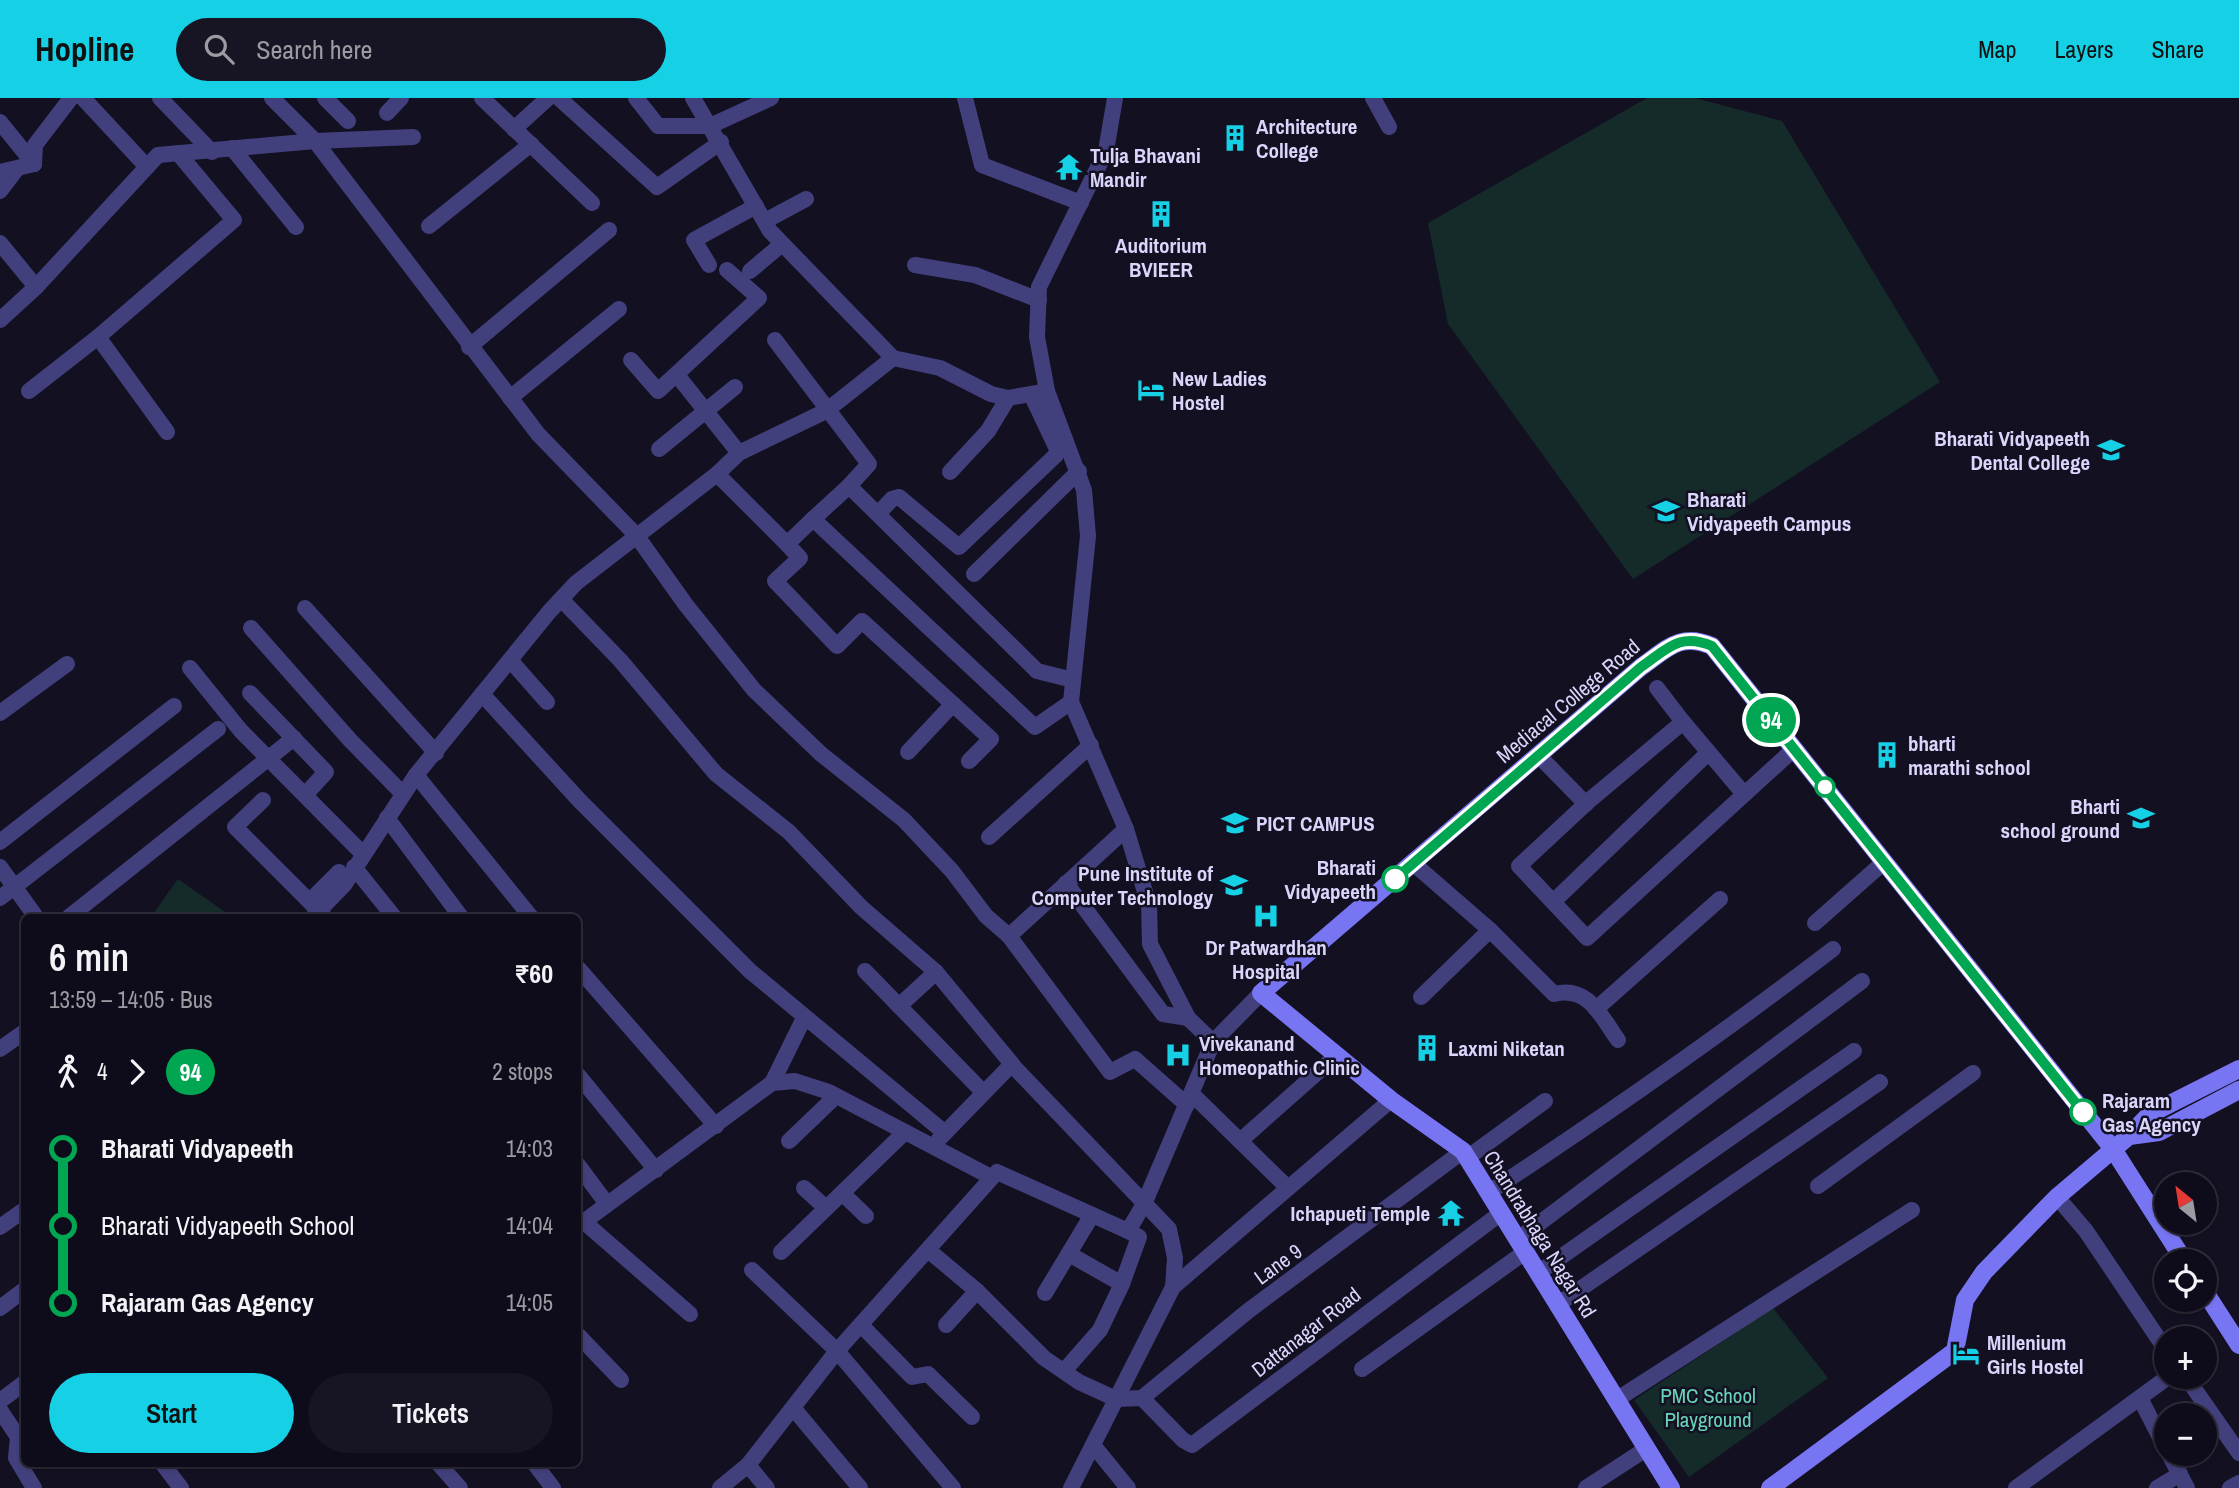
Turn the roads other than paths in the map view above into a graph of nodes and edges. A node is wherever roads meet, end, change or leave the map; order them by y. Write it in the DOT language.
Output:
graph roads {
  1 [pos="160,98"];
  2 [pos="272,98"];
  3 [pos="325,98"];
  4 [pos="401,98"];
  5 [pos="482,98"];
  6 [pos="548,98"];
  7 [pos="559,98"];
  8 [pos="636,98"];
  9 [pos="693,98"];
  10 [pos="771,98"];
  11 [pos="965,98"];
  12 [pos="1115,98"];
  13 [pos="1373,98"];
  14 [pos="72,99"];
  15 [pos="387,113"];
  16 [pos="348,121"];
  17 [pos="0,122"];
  18 [pos="710,126"];
  19 [pos="1390,127"];
  20 [pos="514,130"];
  21 [pos="413,137"];
  22 [pos="315,141"];
  23 [pos="721,142"];
  24 [pos="531,144"];
  25 [pos="232,148"];
  26 [pos="212,152"];
  27 [pos="178,153"];
  28 [pos="34,164"];
  29 [pos="147,167"];
  30 [pos="8,171"];
  31 [pos="0,191"];
  32 [pos="806,199"];
  33 [pos="592,203"];
  34 [pos="1080,203"];
  35 [pos="757,206"];
  36 [pos="765,221"];
  37 [pos="429,226"];
  38 [pos="296,227"];
  39 [pos="609,230"];
  40 [pos="0,243"];
  41 [pos="782,244"];
  42 [pos="709,265"];
  43 [pos="915,265"];
  44 [pos="727,270"];
  45 [pos="750,271"];
  46 [pos="36,287"];
  47 [pos="1039,300"];
  48 [pos="619,309"];
  49 [pos="0,320"];
  50 [pos="98,337"];
  51 [pos="775,340"];
  52 [pos="469,347"];
  53 [pos="892,358"];
  54 [pos="631,359"];
  55 [pos="677,375"];
  56 [pos="735,387"];
  57 [pos="29,391"];
  58 [pos="1039,392"];
  59 [pos="510,398"];
  60 [pos="1008,398"];
  61 [pos="826,411"];
  62 [pos="706,412"];
  63 [pos="167,432"];
  64 [pos="659,449"];
  65 [pos="739,453"];
  66 [pos="1079,471"];
  67 [pos="950,472"];
  68 [pos="717,474"];
  69 [pos="849,485"];
  70 [pos="877,514"];
  71 [pos="813,519"];
  72 [pos="636,536"];
  73 [pos="788,544"];
  74 [pos="974,574"];
  75 [pos="561,599"];
  76 [pos="306,608"];
  77 [pos="251,628"];
  78 [pos="510,660"];
  79 [pos="67,664"];
  80 [pos="190,667"];
  81 [pos="1073,680"];
  82 [pos="1657,688"];
  83 [pos="250,693"];
  84 [pos="482,694"];
  85 [pos="547,702"];
  86 [pos="1071,702"];
  87 [pos="953,704"];
  88 [pos="174,706"];
  89 [pos="0,713"];
  90 [pos="1683,722"];
  91 [pos="218,729"];
  92 [pos="294,738"];
  93 [pos="1091,745"];
  94 [pos="1794,749"];
  95 [pos="908,752"];
  96 [pos="1542,752"];
  97 [pos="436,753"];
  98 [pos="1707,753"];
  99 [pos="268,758"];
  100 [pos="969,761"];
  101 [pos="416,775"];
  102 [pos="404,794"];
  103 [pos="1744,794"];
  104 [pos="304,795"];
  105 [pos="263,800"];
  106 [pos="1589,801"];
  107 [pos="387,818"];
  108 [pos="1126,830"];
  109 [pos="989,837"];
  110 [pos="0,842"];
  111 [pos="1884,862"];
  112 [pos="352,864"];
  113 [pos="1414,864"];
  114 [pos="0,867"];
  115 [pos="1066,883"];
  116 [pos="15,888"];
  117 [pos="0,898"];
  118 [pos="1720,899"];
  119 [pos="1553,902"];
  120 [pos="317,911"];
  121 [pos="34,914"];
  122 [pos="73,914"];
  123 [pos="392,914"];
  124 [pos="459,914"];
  125 [pos="529,914"];
  126 [pos="1815,923"];
  127 [pos="1490,930"];
  128 [pos="1009,936"];
  129 [pos="1833,949"];
  130 [pos="581,971"];
  131 [pos="865,971"];
  132 [pos="936,972"];
  133 [pos="1862,981"];
  134 [pos="1261,993"];
  135 [pos="1421,997"];
  136 [pos="899,1006"];
  137 [pos="1596,1009"];
  138 [pos="804,1018"];
  139 [pos="1188,1018"];
  140 [pos="21,1034"];
  141 [pos="1619,1040"];
  142 [pos="1213,1042"];
  143 [pos="0,1049"];
  144 [pos="1854,1051"];
  145 [pos="1337,1055"];
  146 [pos="1012,1064"];
  147 [pos="2239,1069"];
  148 [pos="1973,1073"];
  149 [pos="581,1079"];
  150 [pos="1880,1082"];
  151 [pos="772,1083"];
  152 [pos="2239,1090"];
  153 [pos="982,1091"];
  154 [pos="836,1096"];
  155 [pos="1189,1100"];
  156 [pos="1391,1100"];
  157 [pos="1545,1101"];
  158 [pos="716,1126"];
  159 [pos="905,1132"];
  160 [pos="945,1133"];
  161 [pos="2129,1136"];
  162 [pos="789,1141"];
  163 [pos="1240,1141"];
  164 [pos="932,1146"];
  165 [pos="2113,1149"];
  166 [pos="1465,1155"];
  167 [pos="581,1170"];
  168 [pos="656,1170"];
  169 [pos="992,1177"];
  170 [pos="1818,1186"];
  171 [pos="804,1188"];
  172 [pos="1288,1188"];
  173 [pos="842,1193"];
  174 [pos="1488,1193"];
  175 [pos="2057,1198"];
  176 [pos="607,1204"];
  177 [pos="1144,1204"];
  178 [pos="826,1208"];
  179 [pos="1912,1210"];
  180 [pos="21,1211"];
  181 [pos="1501,1213"];
  182 [pos="1091,1215"];
  183 [pos="866,1216"];
  184 [pos="581,1223"];
  185 [pos="581,1225"];
  186 [pos="0,1227"];
  187 [pos="1128,1231"];
  188 [pos="1521,1246"];
  189 [pos="2177,1249"];
  190 [pos="928,1250"];
  191 [pos="781,1252"];
  192 [pos="1069,1254"];
  193 [pos="752,1270"];
  194 [pos="1538,1273"];
  195 [pos="1122,1284"];
  196 [pos="1173,1287"];
  197 [pos="978,1291"];
  198 [pos="21,1292"];
  199 [pos="1045,1293"];
  200 [pos="1557,1305"];
  201 [pos="0,1308"];
  202 [pos="2217,1311"];
  203 [pos="690,1314"];
  204 [pos="861,1325"];
  205 [pos="946,1325"];
  206 [pos="2154,1332"];
  207 [pos="581,1338"];
  208 [pos="2239,1345"];
  209 [pos="837,1351"];
  210 [pos="1362,1369"];
  211 [pos="1064,1371"];
  212 [pos="621,1380"];
  213 [pos="21,1385"];
  214 [pos="2154,1388"];
  215 [pos="2194,1389"];
  216 [pos="1143,1398"];
  217 [pos="2140,1398"];
  218 [pos="1116,1399"];
  219 [pos="1616,1400"];
  220 [pos="0,1401"];
  221 [pos="794,1409"];
  222 [pos="0,1410"];
  223 [pos="972,1417"];
  224 [pos="2154,1425"];
  225 [pos="1093,1445"];
  226 [pos="1646,1449"];
  227 [pos="2239,1453"];
  228 [pos="748,1465"];
  229 [pos="21,1466"];
  230 [pos="21,1467"];
  231 [pos="165,1467"];
  232 [pos="442,1467"];
  233 [pos="537,1467"];
  234 [pos="2184,1481"];
  235 [pos="2239,1483"];
  236 [pos="34,1488"];
  237 [pos="181,1488"];
  238 [pos="460,1488"];
  239 [pos="553,1488"];
  240 [pos="720,1488"];
  241 [pos="767,1488"];
  242 [pos="860,1488"];
  243 [pos="953,1488"];
  244 [pos="1071,1488"];
  245 [pos="1128,1488"];
  246 [pos="1586,1488"];
  247 [pos="1671,1488"];
  248 [pos="1770,1488"];
  249 [pos="2016,1488"];
  250 [pos="2157,1488"];
  251 [pos="2230,1488"];
  1 -- 26 [label="street"];
  2 -- 22 [label="street"];
  3 -- 16 [label="street"];
  4 -- 15 [label="street"];
  5 -- 20 [label="street"];
  6 -- 20 [label="street"];
  7 -- 23 [label="street"];
  8 -- 18 [label="street"];
  9 -- 18 [label="street"];
  10 -- 18 [label="street"];
  11 -- 34 [label="street"];
  12 -- 34 [label="street"];
  13 -- 19 [label="street"];
  14 -- 28 [label="street"];
  14 -- 29 [label="street"];
  17 -- 28 [label="street"];
  18 -- 23 [label="street"];
  20 -- 24 [label="street"];
  21 -- 22 [label="street"];
  22 -- 25 [label="street"];
  22 -- 52 [label="street"];
  23 -- 35 [label="street"];
  24 -- 33 [label="street"];
  24 -- 37 [label="street"];
  25 -- 26 [label="street"];
  25 -- 38 [label="street"];
  26 -- 27 [label="street"];
  27 -- 29 [label="street"];
  27 -- 50 [label="street"];
  28 -- 30 [label="street"];
  29 -- 46 [label="street"];
  30 -- 31 [label="street"];
  32 -- 36 [label="street"];
  34 -- 47 [label="street"];
  35 -- 36 [label="street"];
  35 -- 42 [label="street"];
  36 -- 41 [label="street"];
  39 -- 52 [label="street"];
  40 -- 46 [label="street"];
  41 -- 45 [label="street"];
  41 -- 53 [label="street"];
  43 -- 47 [label="street"];
  44 -- 55 [label="street"];
  46 -- 49 [label="street"];
  47 -- 58 [label="street"];
  48 -- 59 [label="street"];
  50 -- 57 [label="street"];
  50 -- 63 [label="street"];
  51 -- 61 [label="street"];
  52 -- 59 [label="street"];
  53 -- 60 [label="street"];
  53 -- 61 [label="street"];
  54 -- 55 [label="street"];
  55 -- 62 [label="street"];
  56 -- 62 [label="street"];
  58 -- 60 [label="street"];
  58 -- 66 [label="street"];
  58 -- 70 [label="street"];
  59 -- 72 [label="street"];
  60 -- 67 [label="street"];
  61 -- 65 [label="street"];
  61 -- 69 [label="street"];
  62 -- 64 [label="street"];
  62 -- 65 [label="street"];
  65 -- 68 [label="street"];
  66 -- 74 [label="street"];
  66 -- 81 [label="street"];
  68 -- 72 [label="street"];
  68 -- 73 [label="street"];
  69 -- 70 [label="street"];
  69 -- 71 [label="street"];
  70 -- 81 [label="street"];
  71 -- 73 [label="street"];
  71 -- 86 [label="street"];
  72 -- 75 [label="street"];
  72 -- 128 [label="street"];
  73 -- 87 [label="street"];
  75 -- 78 [label="street"];
  75 -- 132 [label="street"];
  76 -- 97 [label="street"];
  77 -- 102 [label="street"];
  78 -- 84 [label="street"];
  78 -- 85 [label="street"];
  79 -- 89 [label="street"];
  80 -- 99 [label="street"];
  81 -- 86 [label="street"];
  82 -- 90 [label="street"];
  83 -- 92 [label="street"];
  84 -- 97 [label="street"];
  84 -- 138 [label="street"];
  86 -- 93 [label="street"];
  87 -- 95 [label="street"];
  87 -- 100 [label="street"];
  88 -- 110 [label="street"];
  90 -- 98 [label="street"];
  90 -- 106 [label="street"];
  91 -- 116 [label="street"];
  92 -- 99 [label="street"];
  92 -- 104 [label="street"];
  93 -- 108 [label="street"];
  93 -- 109 [label="street"];
  94 -- 96 [label="street, Mediacal College Road"];
  94 -- 103 [label="street"];
  94 -- 111 [label="street, Mediacal College Road"];
  96 -- 106 [label="street"];
  96 -- 113 [label="street, Mediacal College Road"];
  97 -- 101 [label="street"];
  98 -- 103 [label="street"];
  98 -- 119 [label="street"];
  99 -- 104 [label="street"];
  99 -- 122 [label="street"];
  101 -- 102 [label="street"];
  101 -- 125 [label="street"];
  102 -- 107 [label="street"];
  103 -- 119 [label="street"];
  104 -- 112 [label="street"];
  105 -- 120 [label="street"];
  106 -- 119 [label="street"];
  107 -- 112 [label="street"];
  107 -- 124 [label="street"];
  108 -- 115 [label="street"];
  108 -- 139 [label="street"];
  111 -- 126 [label="street"];
  111 -- 165 [label="street, Mediacal College Road"];
  112 -- 120 [label="street"];
  112 -- 123 [label="street"];
  113 -- 127 [label="street"];
  113 -- 134 [label="street, Mediacal College Road"];
  114 -- 116 [label="street"];
  115 -- 128 [label="street"];
  115 -- 139 [label="street"];
  116 -- 117 [label="street"];
  116 -- 121 [label="street"];
  118 -- 137 [label="street"];
  127 -- 135 [label="street"];
  127 -- 137 [label="street"];
  128 -- 155 [label="street"];
  129 -- 174 [label="street"];
  130 -- 158 [label="street"];
  131 -- 136 [label="street"];
  132 -- 136 [label="street"];
  132 -- 146 [label="street"];
  133 -- 188 [label="street"];
  134 -- 142 [label="street"];
  134 -- 145 [label="street, Chandrabhaga Nagar Rd"];
  136 -- 153 [label="street"];
  137 -- 141 [label="street"];
  138 -- 151 [label="street"];
  138 -- 160 [label="street"];
  139 -- 142 [label="street"];
  140 -- 143 [label="street"];
  142 -- 155 [label="street"];
  144 -- 194 [label="street"];
  145 -- 156 [label="street, Chandrabhaga Nagar Rd"];
  145 -- 163 [label="street"];
  146 -- 153 [label="street"];
  146 -- 177 [label="street"];
  147 -- 161 [label="street"];
  148 -- 170 [label="street"];
  149 -- 168 [label="street"];
  150 -- 200 [label="street"];
  151 -- 154 [label="street"];
  151 -- 158 [label="street"];
  152 -- 161 [label="street"];
  153 -- 160 [label="street"];
  154 -- 159 [label="street"];
  154 -- 162 [label="street"];
  155 -- 163 [label="street"];
  155 -- 177 [label="street"];
  156 -- 166 [label="street, Chandrabhaga Nagar Rd"];
  156 -- 172 [label="street"];
  157 -- 166 [label="street, Lane 9"];
  158 -- 168 [label="street"];
  159 -- 164 [label="street"];
  159 -- 173 [label="street"];
  160 -- 164 [label="street"];
  161 -- 165 [label="street"];
  163 -- 172 [label="street"];
  164 -- 169 [label="street"];
  165 -- 175 [label="street"];
  165 -- 189 [label="street, Mediacal College Road"];
  166 -- 174 [label="street, Chandrabhaga Nagar Rd"];
  166 -- 216 [label="street, Lane 9"];
  167 -- 176 [label="street"];
  168 -- 176 [label="street"];
  169 -- 182 [label="street"];
  169 -- 190 [label="street"];
  171 -- 178 [label="street"];
  172 -- 196 [label="street"];
  173 -- 178 [label="street"];
  173 -- 183 [label="street"];
  174 -- 181 [label="street, Chandrabhaga Nagar Rd"];
  175 -- 206 [label="street"];
  175 -- 248 [label="street"];
  176 -- 184 [label="street"];
  177 -- 187 [label="street"];
  177 -- 196 [label="street"];
  178 -- 191 [label="street"];
  179 -- 219 [label="street"];
  180 -- 186 [label="street"];
  181 -- 188 [label="street, Chandrabhaga Nagar Rd"];
  181 -- 216 [label="street, Dattanagar Road"];
  182 -- 187 [label="street"];
  182 -- 192 [label="street"];
  185 -- 203 [label="street"];
  187 -- 195 [label="street"];
  188 -- 194 [label="street, Chandrabhaga Nagar Rd"];
  188 -- 210 [label="street"];
  190 -- 197 [label="street"];
  190 -- 204 [label="street"];
  192 -- 195 [label="street"];
  192 -- 199 [label="street"];
  193 -- 209 [label="street"];
  194 -- 200 [label="street, Chandrabhaga Nagar Rd"];
  195 -- 211 [label="street"];
  196 -- 218 [label="street"];
  197 -- 205 [label="street"];
  197 -- 211 [label="street"];
  198 -- 201 [label="street"];
  200 -- 219 [label="street, Chandrabhaga Nagar Rd"];
  202 -- 208 [label="street"];
  204 -- 209 [label="street"];
  204 -- 223 [label="street"];
  207 -- 212 [label="street"];
  209 -- 221 [label="street"];
  209 -- 243 [label="street"];
  211 -- 218 [label="street"];
  213 -- 220 [label="street"];
  214 -- 217 [label="street"];
  215 -- 227 [label="street"];
  216 -- 218 [label="street"];
  217 -- 224 [label="street"];
  217 -- 249 [label="street"];
  218 -- 225 [label="street"];
  219 -- 226 [label="street, Chandrabhaga Nagar Rd"];
  221 -- 228 [label="street"];
  221 -- 242 [label="street"];
  222 -- 229 [label="street"];
  225 -- 244 [label="street"];
  225 -- 245 [label="street"];
  226 -- 246 [label="street"];
  226 -- 247 [label="street, Chandrabhaga Nagar Rd"];
  228 -- 240 [label="street"];
  228 -- 241 [label="street"];
  230 -- 236 [label="street"];
  231 -- 237 [label="street"];
  232 -- 238 [label="street"];
  233 -- 239 [label="street"];
  234 -- 250 [label="street"];
  235 -- 251 [label="street"];
}
